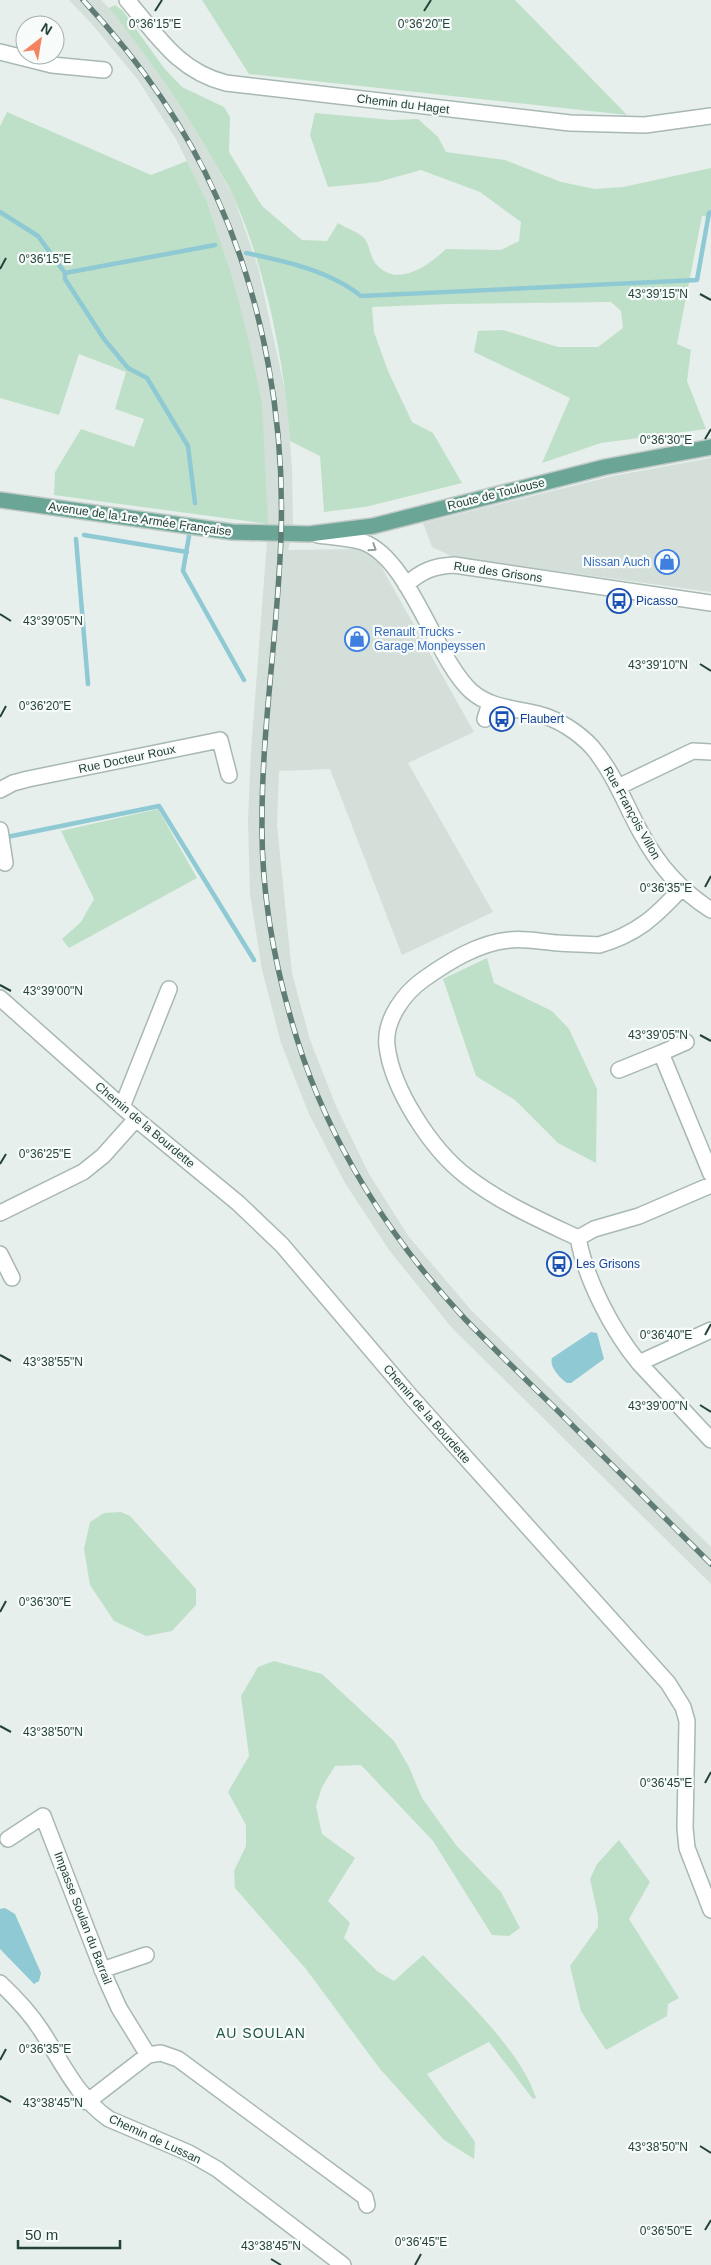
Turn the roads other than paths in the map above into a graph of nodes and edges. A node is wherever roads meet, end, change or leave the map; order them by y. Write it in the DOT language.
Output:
graph roads {
  1 [pos="127,0"];
  2 [pos="0,52"];
  3 [pos="104,70"];
  4 [pos="711,116"];
  5 [pos="711,446"];
  6 [pos="0,500"];
  7 [pos="309,534"];
  8 [pos="281,535"];
  9 [pos="406,585"];
  10 [pos="711,602"];
  11 [pos="490,703"];
  12 [pos="485,718"];
  13 [pos="711,752"];
  14 [pos="230,775"];
  15 [pos="618,787"];
  16 [pos="0,790"];
  17 [pos="0,830"];
  18 [pos="5,863"];
  19 [pos="681,889"];
  20 [pos="711,910"];
  21 [pos="169,989"];
  22 [pos="0,998"];
  23 [pos="686,1042"];
  24 [pos="661,1053"];
  25 [pos="619,1070"];
  26 [pos="122,1106"];
  27 [pos="136,1119"];
  28 [pos="711,1174"];
  29 [pos="711,1185"];
  30 [pos="0,1213"];
  31 [pos="578,1238"];
  32 [pos="0,1254"];
  33 [pos="12,1278"];
  34 [pos="711,1330"];
  35 [pos="639,1363"];
  36 [pos="711,1440"];
  37 [pos="8,1839"];
  38 [pos="711,1910"];
  39 [pos="146,1955"];
  40 [pos="102,1970"];
  41 [pos="0,1983"];
  42 [pos="148,2055"];
  43 [pos="87,2102"];
  44 [pos="367,2205"];
  45 [pos="343,2265"];
  1 -- 4 [label="street, Chemin du Haget"];
  2 -- 3 [label="street"];
  5 -- 7 [label="main road, Route de Toulouse"];
  6 -- 8 [label="main road, Avenue de la 1re Armée Française"];
  7 -- 8 [label="main road, Route de Toulouse"];
  7 -- 9 [label="street, one-way"];
  9 -- 10 [label="street, Rue des Grisons"];
  9 -- 11 [label="street, Rue François Villon"];
  11 -- 12 [label="street"];
  11 -- 15 [label="street, Rue François Villon"];
  13 -- 15 [label="street"];
  14 -- 16 [label="street, Rue Docteur Roux"];
  15 -- 19 [label="street, Rue François Villon"];
  17 -- 18 [label="street"];
  19 -- 20 [label="street, Rue François Villon"];
  19 -- 31 [label="street"];
  21 -- 26 [label="street"];
  22 -- 26 [label="street, Chemin de la Bourdette"];
  23 -- 24 [label="street"];
  24 -- 25 [label="street"];
  24 -- 28 [label="street"];
  26 -- 27 [label="street, Chemin de la Bourdette"];
  27 -- 30 [label="street"];
  27 -- 38 [label="street, Chemin de la Bourdette"];
  29 -- 31 [label="street"];
  31 -- 35 [label="street"];
  32 -- 33 [label="street"];
  34 -- 35 [label="street"];
  35 -- 36 [label="street"];
  37 -- 40 [label="street, Impasse Soulan du Barrail"];
  39 -- 40 [label="street"];
  40 -- 42 [label="street, Impasse Soulan du Barrail"];
  41 -- 43 [label="street, Chemin de Lussan"];
  42 -- 43 [label="street"];
  42 -- 44 [label="street"];
  43 -- 45 [label="street, Chemin de Lussan"];
}
